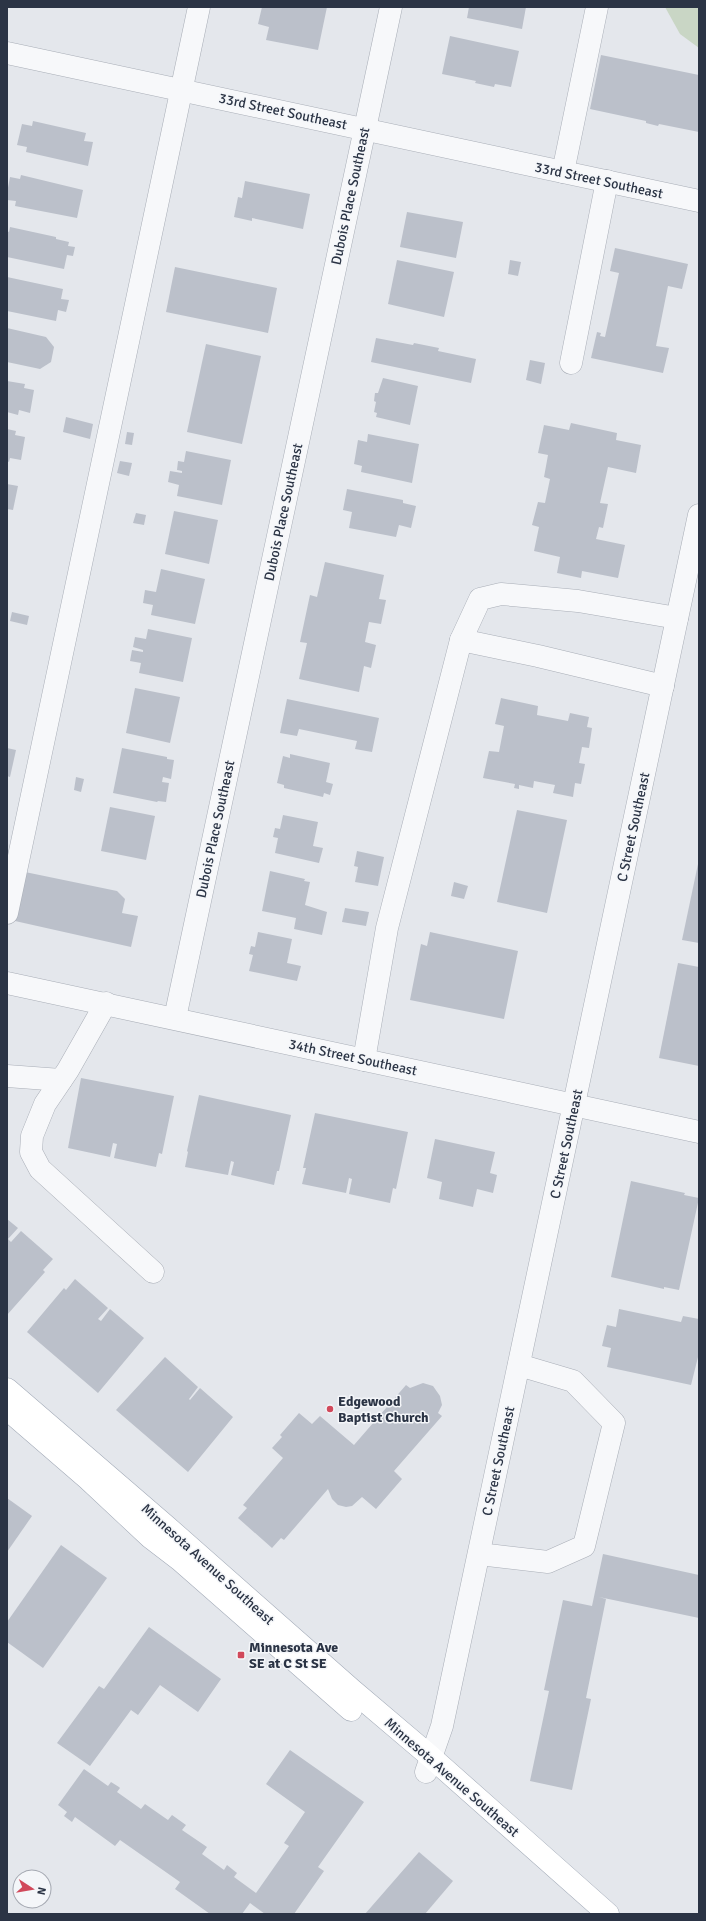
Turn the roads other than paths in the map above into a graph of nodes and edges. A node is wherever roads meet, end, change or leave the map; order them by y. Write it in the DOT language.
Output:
graph roads {
  1 [pos="199,7"];
  2 [pos="391,7"];
  3 [pos="597,7"];
  4 [pos="7,53"];
  5 [pos="180,90"];
  6 [pos="365,128"];
  7 [pos="563,172"];
  8 [pos="607,181"];
  9 [pos="699,201"];
  10 [pos="570,363"];
  11 [pos="699,515"];
  12 [pos="677,618"];
  13 [pos="460,640"];
  14 [pos="663,686"];
  15 [pos="7,913"];
  16 [pos="7,983"];
  17 [pos="106,1004"];
  18 [pos="175,1018"];
  19 [pos="364,1060"];
  20 [pos="7,1076"];
  21 [pos="61,1080"];
  22 [pos="574,1106"];
  23 [pos="699,1132"];
  24 [pos="153,1272"];
  25 [pos="519,1365"];
  26 [pos="7,1389"];
  27 [pos="7,1410"];
  28 [pos="479,1554"];
  29 [pos="428,1765"];
  30 [pos="588,1914"];
  31 [pos="608,1914"];
  1 -- 5 [label="street"];
  2 -- 6 [label="street, Dubois Place Southeast"];
  3 -- 7 [label="street"];
  4 -- 5 [label="street, 33rd Street Southeast"];
  5 -- 6 [label="street, 33rd Street Southeast"];
  5 -- 15 [label="street"];
  6 -- 7 [label="street, 33rd Street Southeast"];
  6 -- 18 [label="street, Dubois Place Southeast"];
  7 -- 8 [label="street, 33rd Street Southeast"];
  8 -- 9 [label="street, 33rd Street Southeast"];
  8 -- 10 [label="street"];
  11 -- 12 [label="street, C Street Southeast"];
  12 -- 13 [label="street"];
  12 -- 14 [label="street, C Street Southeast"];
  13 -- 14 [label="street"];
  13 -- 19 [label="street"];
  14 -- 22 [label="street, C Street Southeast"];
  16 -- 17 [label="street, 34th Street Southeast"];
  17 -- 18 [label="street, 34th Street Southeast"];
  17 -- 21 [label="street"];
  18 -- 19 [label="street, 34th Street Southeast"];
  19 -- 22 [label="street, 34th Street Southeast"];
  20 -- 21 [label="street"];
  21 -- 24 [label="street"];
  22 -- 23 [label="street, 34th Street Southeast"];
  22 -- 25 [label="street, C Street Southeast"];
  25 -- 28 [label="street, C Street Southeast"];
  25 -- 28 [label="street"];
  26 -- 29 [label="main road, Minnesota Avenue Southeast"];
  27 -- 29 [label="main road, Minnesota Avenue Southeast"];
  28 -- 29 [label="street, C Street Southeast"];
  29 -- 30 [label="main road, Minnesota Avenue Southeast"];
  29 -- 31 [label="main road, Minnesota Avenue Southeast"];
}
